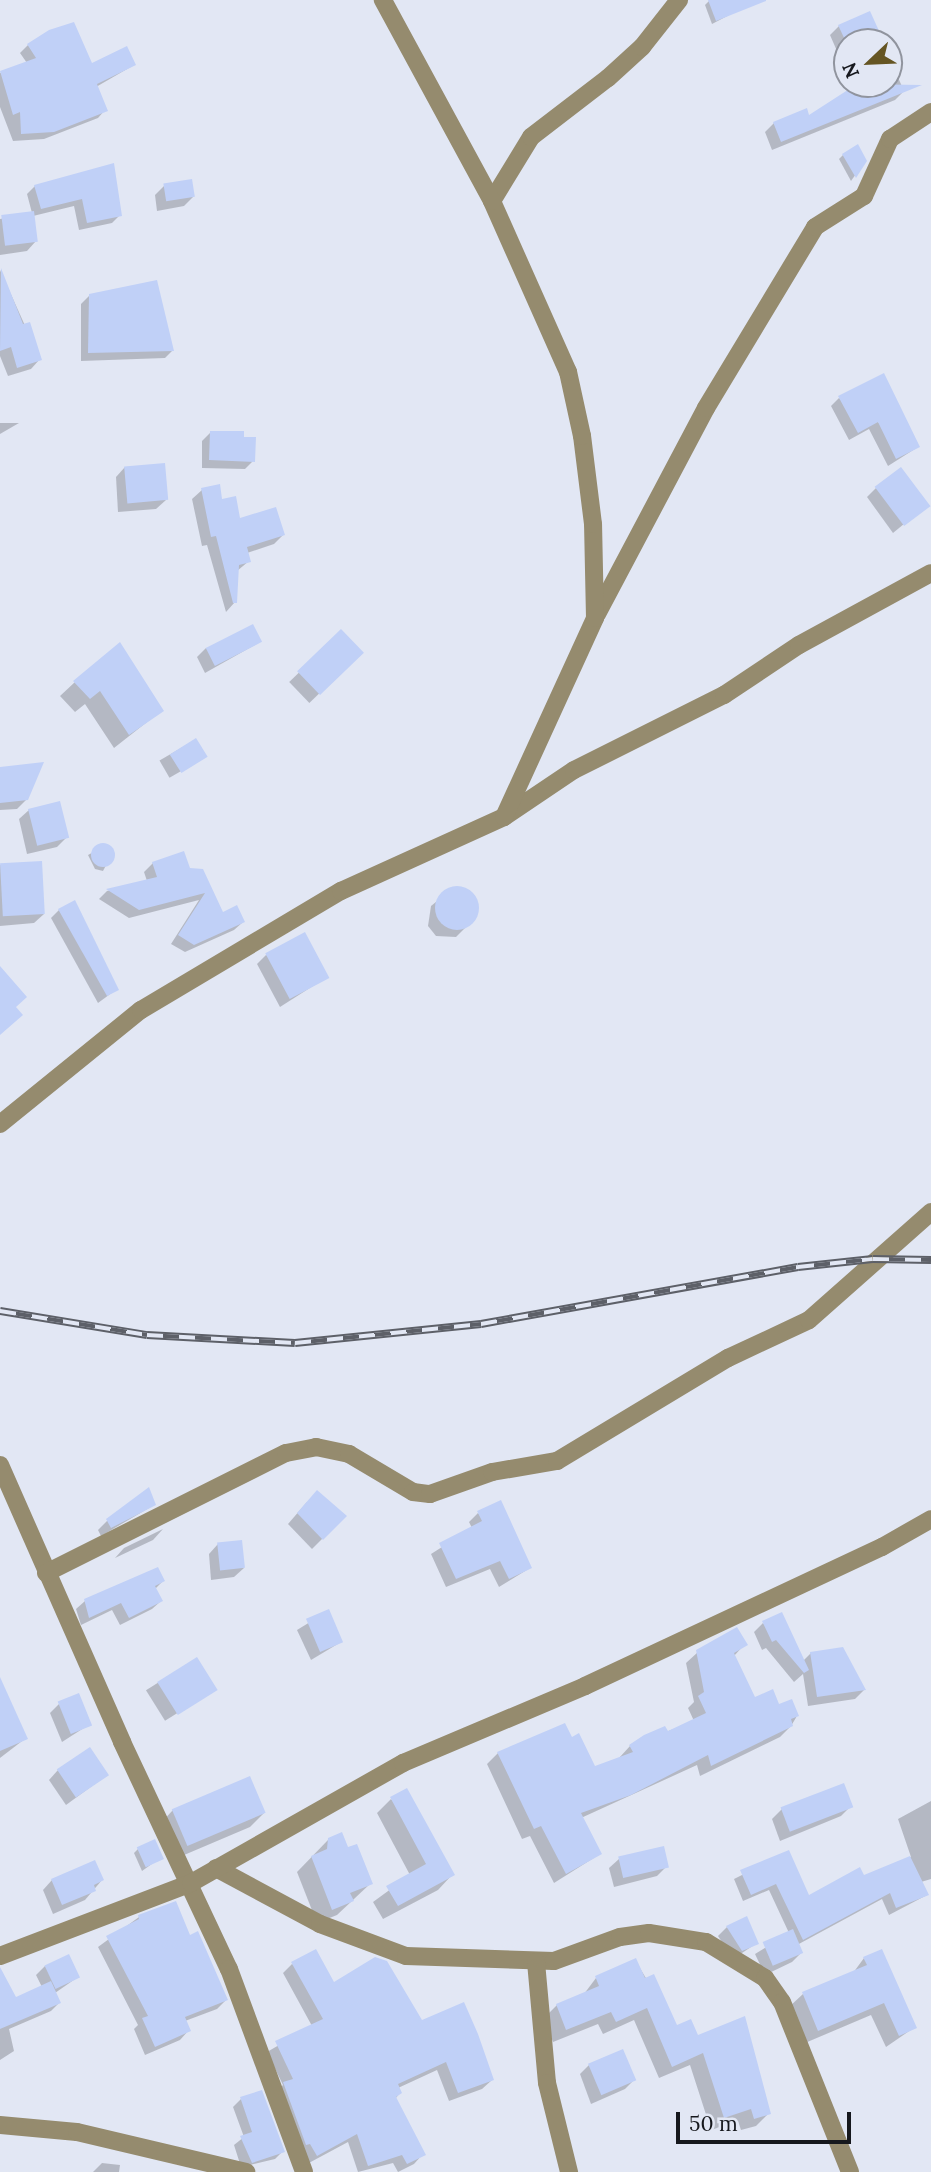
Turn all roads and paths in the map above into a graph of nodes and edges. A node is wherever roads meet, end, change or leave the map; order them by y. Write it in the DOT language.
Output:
graph roads {
  1 [pos="383,0"];
  2 [pos="679,0"];
  3 [pos="931,112"];
  4 [pos="492,201"];
  5 [pos="931,573"];
  6 [pos="595,618"];
  7 [pos="504,817"];
  8 [pos="2,1117"];
  9 [pos="931,1212"];
  10 [pos="0,1465"];
  11 [pos="931,1519"];
  12 [pos="46,1573"];
  13 [pos="216,1868"];
  14 [pos="191,1883"];
  15 [pos="0,1956"];
  16 [pos="536,1962"];
  17 [pos="0,2125"];
  18 [pos="246,2172"];
  19 [pos="304,2172"];
  20 [pos="569,2172"];
  21 [pos="850,2172"];
  1 -- 4 [label="street"];
  2 -- 4 [label="street"];
  3 -- 6 [label="street"];
  4 -- 6 [label="street"];
  5 -- 7 [label="street"];
  6 -- 7 [label="street"];
  7 -- 8 [label="street"];
  9 -- 12 [label="street"];
  10 -- 12 [label="street"];
  11 -- 13 [label="street"];
  12 -- 14 [label="street"];
  13 -- 14 [label="street"];
  13 -- 16 [label="street"];
  14 -- 15 [label="street"];
  14 -- 19 [label="street"];
  16 -- 20 [label="street"];
  16 -- 21 [label="street"];
  17 -- 18 [label="street"];
}
